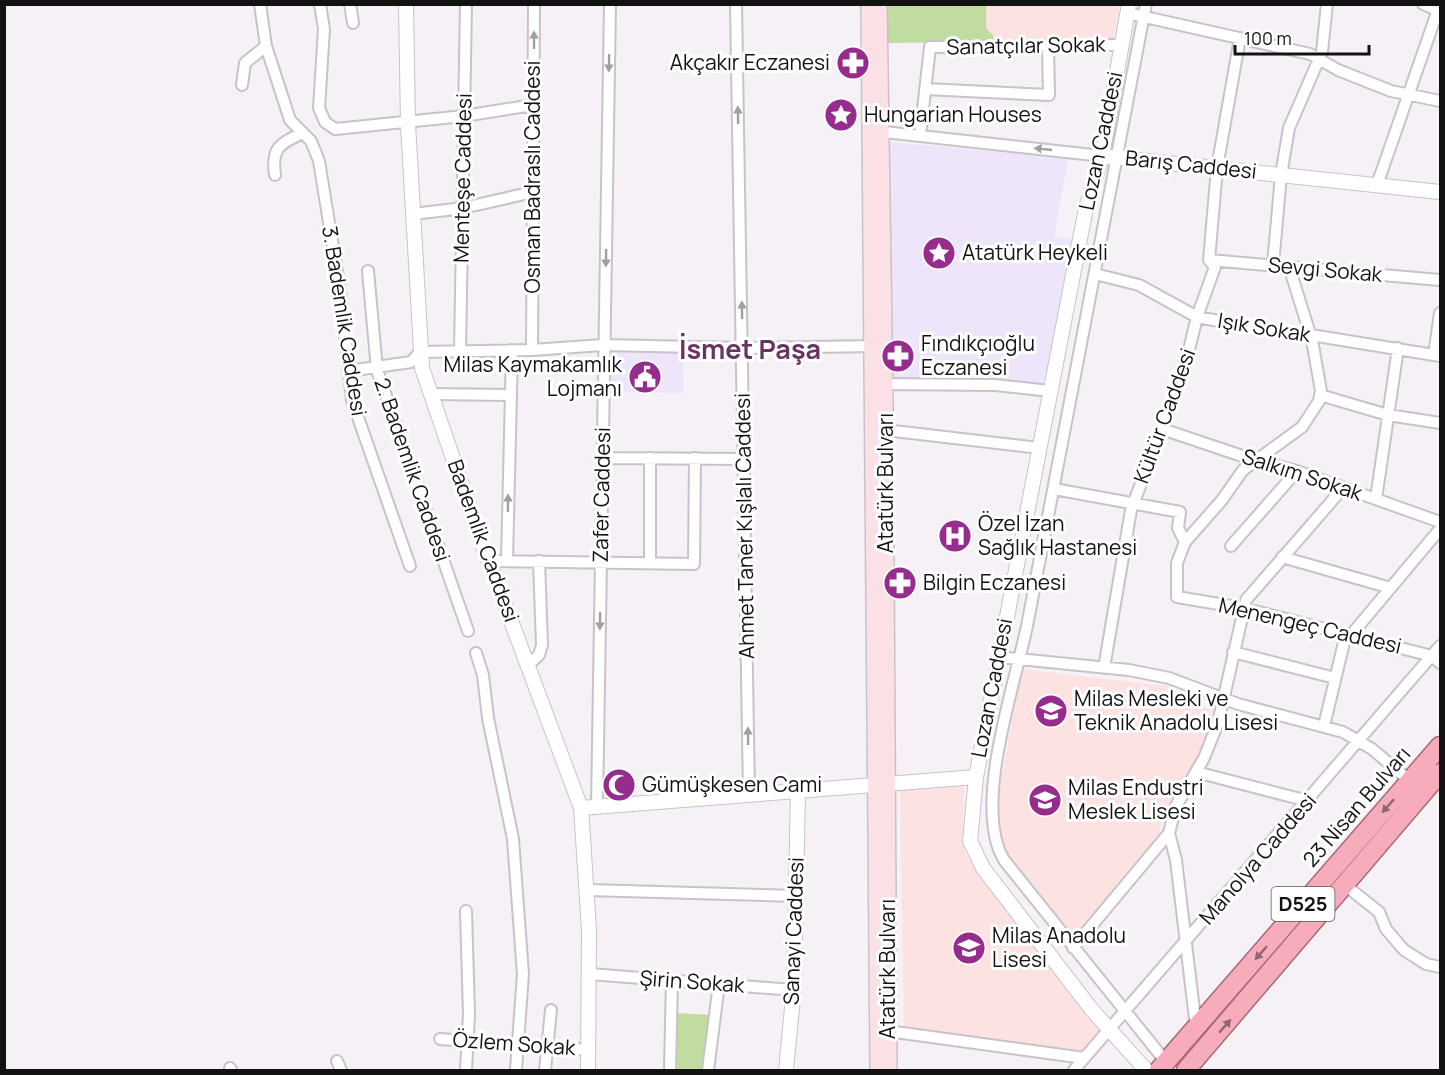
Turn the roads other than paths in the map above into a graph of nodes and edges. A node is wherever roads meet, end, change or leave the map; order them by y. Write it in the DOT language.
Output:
graph roads {
  1 [pos="260,4"];
  2 [pos="320,4"];
  3 [pos="350,4"];
  4 [pos="406,4"];
  5 [pos="466,4"];
  6 [pos="534,4"];
  7 [pos="610,4"];
  8 [pos="736,4"];
  9 [pos="869,4"];
  10 [pos="879,4"];
  11 [pos="1146,4"];
  12 [pos="1327,4"];
  13 [pos="1423,4"];
  14 [pos="1439,7"];
  15 [pos="1128,9"];
  16 [pos="1144,17"];
  17 [pos="353,23"];
  18 [pos="1240,38"];
  19 [pos="1048,45"];
  20 [pos="1122,45"];
  21 [pos="266,46"];
  22 [pos="1319,58"];
  23 [pos="242,85"];
  24 [pos="925,89"];
  25 [pos="1408,96"];
  26 [pos="1440,100"];
  27 [pos="533,105"];
  28 [pos="464,116"];
  29 [pos="408,121"];
  30 [pos="876,131"];
  31 [pos="303,133"];
  32 [pos="920,136"];
  33 [pos="1101,156"];
  34 [pos="1117,157"];
  35 [pos="1217,168"];
  36 [pos="1281,175"];
  37 [pos="275,176"];
  38 [pos="1377,185"];
  39 [pos="533,192"];
  40 [pos="1440,192"];
  41 [pos="462,208"];
  42 [pos="413,214"];
  43 [pos="1209,260"];
  44 [pos="1273,265"];
  45 [pos="368,270"];
  46 [pos="1095,274"];
  47 [pos="1440,280"];
  48 [pos="1440,313"];
  49 [pos="1197,317"];
  50 [pos="1311,335"];
  51 [pos="603,345"];
  52 [pos="879,346"];
  53 [pos="742,348"];
  54 [pos="1398,348"];
  55 [pos="512,350"];
  56 [pos="532,350"];
  57 [pos="460,351"];
  58 [pos="420,352"];
  59 [pos="1437,356"];
  60 [pos="377,367"];
  61 [pos="348,371"];
  62 [pos="879,384"];
  63 [pos="1050,391"];
  64 [pos="430,394"];
  65 [pos="511,395"];
  66 [pos="1320,395"];
  67 [pos="1388,415"];
  68 [pos="1440,423"];
  69 [pos="1162,429"];
  70 [pos="885,430"];
  71 [pos="1039,448"];
  72 [pos="603,458"];
  73 [pos="650,458"];
  74 [pos="695,458"];
  75 [pos="744,459"];
  76 [pos="1254,460"];
  77 [pos="1297,471"];
  78 [pos="1343,488"];
  79 [pos="1054,489"];
  80 [pos="1376,500"];
  81 [pos="1134,502"];
  82 [pos="1440,522"];
  83 [pos="1440,529"];
  84 [pos="1185,542"];
  85 [pos="1231,546"];
  86 [pos="1282,557"];
  87 [pos="489,561"];
  88 [pos="507,561"];
  89 [pos="539,561"];
  90 [pos="601,562"];
  91 [pos="650,563"];
  92 [pos="410,566"];
  93 [pos="1391,588"];
  94 [pos="1243,608"];
  95 [pos="468,631"];
  96 [pos="1348,634"];
  97 [pos="1440,646"];
  98 [pos="1233,652"];
  99 [pos="476,653"];
  100 [pos="998,657"];
  101 [pos="1019,659"];
  102 [pos="1436,659"];
  103 [pos="528,664"];
  104 [pos="1104,668"];
  105 [pos="1335,678"];
  106 [pos="1223,699"];
  107 [pos="1324,726"];
  108 [pos="1360,740"];
  109 [pos="1440,746"];
  110 [pos="1196,772"];
  111 [pos="1440,773"];
  112 [pos="976,777"];
  113 [pos="1410,781"];
  114 [pos="883,784"];
  115 [pos="798,791"];
  116 [pos="749,795"];
  117 [pos="1308,801"];
  118 [pos="597,807"];
  119 [pos="581,808"];
  120 [pos="1169,833"];
  121 [pos="1346,885"];
  122 [pos="588,890"];
  123 [pos="796,896"];
  124 [pos="466,911"];
  125 [pos="1185,942"];
  126 [pos="1073,948"];
  127 [pos="1440,967"];
  128 [pos="590,974"];
  129 [pos="672,980"];
  130 [pos="719,984"];
  131 [pos="793,990"];
  132 [pos="551,1010"];
  133 [pos="1124,1011"];
  134 [pos="1196,1027"];
  135 [pos="1108,1029"];
  136 [pos="888,1031"];
  137 [pos="440,1039"];
  138 [pos="467,1041"];
  139 [pos="518,1044"];
  140 [pos="548,1047"];
  141 [pos="589,1050"];
  142 [pos="1084,1058"];
  143 [pos="1163,1066"];
  144 [pos="466,1071"];
  145 [pos="516,1071"];
  146 [pos="545,1071"];
  147 [pos="588,1071"];
  148 [pos="670,1071"];
  149 [pos="708,1071"];
  150 [pos="786,1071"];
  151 [pos="878,1071"];
  152 [pos="889,1071"];
  153 [pos="1074,1071"];
  154 [pos="1146,1071"];
  155 [pos="1186,1071"];
  1 -- 21 [label="street, 3. Bademlik Caddesi"];
  2 -- 29 [label="street"];
  3 -- 17 [label="street"];
  4 -- 29 [label="street, Bademlik Caddesi"];
  5 -- 28 [label="street, Menteşe Caddesi"];
  27 -- 6 [label="street, Osman Badraslı Caddesi, one-way"];
  7 -- 51 [label="street, Zafer Caddesi, one-way"];
  53 -- 8 [label="street, Ahmet Taner Kışlalı Caddesi, one-way"];
  9 -- 30 [label="main road, Atatürk Bulvarı"];
  10 -- 30 [label="main road, Atatürk Bulvarı"];
  11 -- 16 [label="street"];
  12 -- 22 [label="street"];
  13 -- 14 [label="street"];
  14 -- 25 [label="street"];
  15 -- 16 [label="street"];
  15 -- 20 [label="street, Lozan Caddesi"];
  16 -- 18 [label="street"];
  16 -- 34 [label="street"];
  18 -- 22 [label="street"];
  18 -- 35 [label="street, Kültür Caddesi"];
  19 -- 20 [label="street, Sanatçılar Sokak"];
  19 -- 24 [label="street, Sanatçılar Sokak"];
  19 -- 24 [label="street"];
  20 -- 33 [label="street, Lozan Caddesi"];
  21 -- 23 [label="street"];
  21 -- 31 [label="street, 3. Bademlik Caddesi"];
  22 -- 25 [label="street"];
  22 -- 36 [label="street"];
  24 -- 32 [label="street"];
  25 -- 26 [label="street"];
  25 -- 38 [label="street"];
  27 -- 28 [label="street"];
  27 -- 39 [label="street, Osman Badraslı Caddesi"];
  28 -- 29 [label="street"];
  28 -- 41 [label="street, Menteşe Caddesi"];
  29 -- 42 [label="street, Bademlik Caddesi"];
  30 -- 32 [label="street, Barış Caddesi"];
  30 -- 52 [label="main road, Atatürk Bulvarı"];
  31 -- 37 [label="street"];
  31 -- 61 [label="street, 3. Bademlik Caddesi"];
  33 -- 32 [label="street, Barış Caddesi, one-way"];
  33 -- 34 [label="street, Barış Caddesi"];
  33 -- 63 [label="street, Lozan Caddesi"];
  34 -- 35 [label="street, Barış Caddesi"];
  34 -- 46 [label="street"];
  35 -- 36 [label="street, Barış Caddesi"];
  35 -- 43 [label="street, Kültür Caddesi"];
  36 -- 38 [label="street, Barış Caddesi"];
  36 -- 44 [label="street"];
  38 -- 40 [label="street, Barış Caddesi"];
  39 -- 41 [label="street"];
  39 -- 56 [label="street, Osman Badraslı Caddesi"];
  41 -- 42 [label="street"];
  41 -- 57 [label="street, Menteşe Caddesi"];
  42 -- 58 [label="street, Bademlik Caddesi"];
  43 -- 44 [label="street, Sevgi Sokak"];
  43 -- 49 [label="street, Kültür Caddesi"];
  44 -- 47 [label="street, Sevgi Sokak"];
  44 -- 50 [label="street"];
  45 -- 60 [label="street, 2. Bademlik Caddesi"];
  46 -- 49 [label="street, Işık Sokak"];
  46 -- 79 [label="street"];
  48 -- 59 [label="street"];
  49 -- 50 [label="street, Işık Sokak"];
  49 -- 69 [label="street, Kültür Caddesi"];
  50 -- 54 [label="street, Işık Sokak"];
  50 -- 66 [label="street"];
  51 -- 53 [label="street"];
  51 -- 56 [label="street"];
  51 -- 72 [label="street, Zafer Caddesi"];
  52 -- 53 [label="street"];
  52 -- 62 [label="main road, Atatürk Bulvarı"];
  53 -- 75 [label="street, Ahmet Taner Kışlalı Caddesi"];
  54 -- 59 [label="street, Işık Sokak"];
  54 -- 67 [label="street"];
  55 -- 56 [label="street"];
  55 -- 57 [label="street"];
  55 -- 65 [label="street"];
  57 -- 58 [label="street"];
  58 -- 60 [label="street"];
  58 -- 64 [label="street, Bademlik Caddesi"];
  60 -- 61 [label="street"];
  60 -- 95 [label="street, 2. Bademlik Caddesi"];
  61 -- 92 [label="street, 3. Bademlik Caddesi"];
  62 -- 63 [label="street"];
  62 -- 70 [label="main road, Atatürk Bulvarı"];
  62 -- 114 [label="main road, Atatürk Bulvarı"];
  63 -- 71 [label="street, Lozan Caddesi"];
  64 -- 65 [label="street"];
  64 -- 87 [label="street, Bademlik Caddesi"];
  88 -- 65 [label="street, one-way"];
  66 -- 67 [label="street"];
  66 -- 76 [label="street"];
  67 -- 68 [label="street"];
  67 -- 80 [label="street"];
  69 -- 76 [label="street, Salkım Sokak"];
  69 -- 81 [label="street, Kültür Caddesi"];
  70 -- 71 [label="street"];
  70 -- 114 [label="main road, Atatürk Bulvarı"];
  71 -- 100 [label="street, Lozan Caddesi"];
  72 -- 73 [label="street"];
  72 -- 90 [label="street, Zafer Caddesi"];
  73 -- 74 [label="street"];
  73 -- 91 [label="street"];
  74 -- 75 [label="street"];
  74 -- 91 [label="street"];
  116 -- 75 [label="street, Ahmet Taner Kışlalı Caddesi, one-way"];
  76 -- 77 [label="street, Salkım Sokak"];
  76 -- 84 [label="street"];
  77 -- 78 [label="street, Salkım Sokak"];
  77 -- 85 [label="street"];
  78 -- 80 [label="street, Salkım Sokak"];
  78 -- 86 [label="street"];
  79 -- 81 [label="street"];
  79 -- 101 [label="street"];
  80 -- 82 [label="street, Salkım Sokak"];
  81 -- 84 [label="street"];
  81 -- 104 [label="street, Kültür Caddesi"];
  83 -- 93 [label="street"];
  84 -- 94 [label="street, Menengeç Caddesi"];
  86 -- 93 [label="street"];
  86 -- 94 [label="street"];
  87 -- 88 [label="street"];
  87 -- 103 [label="street, Bademlik Caddesi"];
  88 -- 89 [label="street"];
  89 -- 90 [label="street"];
  89 -- 103 [label="street"];
  90 -- 91 [label="street"];
  90 -- 118 [label="street, Zafer Caddesi, one-way"];
  93 -- 96 [label="street"];
  94 -- 96 [label="street, Menengeç Caddesi"];
  94 -- 98 [label="street"];
  96 -- 102 [label="street, Menengeç Caddesi"];
  96 -- 105 [label="street"];
  97 -- 102 [label="street, Manolya Caddesi"];
  98 -- 105 [label="street"];
  98 -- 106 [label="street"];
  99 -- 139 [label="street"];
  100 -- 101 [label="street"];
  100 -- 112 [label="street, Lozan Caddesi"];
  101 -- 104 [label="street"];
  101 -- 126 [label="street"];
  102 -- 108 [label="street, Manolya Caddesi"];
  103 -- 119 [label="street, Bademlik Caddesi"];
  104 -- 106 [label="street"];
  105 -- 107 [label="street"];
  106 -- 107 [label="street"];
  106 -- 110 [label="street"];
  107 -- 108 [label="street"];
  108 -- 113 [label="street"];
  108 -- 117 [label="street, Manolya Caddesi"];
  109 -- 113 [label="highway, 23 Nisan Bulvarı / D525"];
  110 -- 117 [label="street"];
  110 -- 120 [label="street"];
  111 -- 121 [label="highway, D525"];
  112 -- 114 [label="street"];
  112 -- 135 [label="street, Lozan Caddesi"];
  113 -- 134 [label="highway, 23 Nisan Bulvarı / D525, one-way"];
  114 -- 115 [label="street"];
  114 -- 136 [label="main road, Atatürk Bulvarı"];
  114 -- 151 [label="main road, Atatürk Bulvarı"];
  115 -- 116 [label="street"];
  115 -- 123 [label="street, Sanayi Caddesi"];
  116 -- 118 [label="street"];
  117 -- 125 [label="street, Manolya Caddesi"];
  118 -- 119 [label="street"];
  119 -- 122 [label="street, Bademlik Caddesi"];
  120 -- 125 [label="street"];
  120 -- 126 [label="street"];
  121 -- 127 [label="street"];
  155 -- 121 [label="highway, D525, one-way"];
  122 -- 123 [label="street"];
  122 -- 128 [label="street, Bademlik Caddesi"];
  123 -- 131 [label="street, Sanayi Caddesi"];
  124 -- 138 [label="street"];
  125 -- 133 [label="street, Manolya Caddesi"];
  125 -- 134 [label="street"];
  126 -- 133 [label="street"];
  128 -- 129 [label="street, Şirin Sokak"];
  128 -- 141 [label="street, Bademlik Caddesi"];
  129 -- 130 [label="street, Şirin Sokak"];
  129 -- 148 [label="street"];
  130 -- 131 [label="street, Şirin Sokak"];
  130 -- 149 [label="street"];
  131 -- 150 [label="street, Sanayi Caddesi"];
  132 -- 140 [label="street"];
  133 -- 135 [label="street, Manolya Caddesi"];
  133 -- 143 [label="street"];
  134 -- 143 [label="highway, 23 Nisan Bulvarı / D525"];
  135 -- 142 [label="street, Manolya Caddesi"];
  135 -- 154 [label="street, Lozan Caddesi"];
  136 -- 142 [label="street"];
  136 -- 152 [label="main road, Atatürk Bulvarı"];
  137 -- 138 [label="street, Özlem Sokak"];
  138 -- 139 [label="street, Özlem Sokak"];
  138 -- 144 [label="street"];
  139 -- 140 [label="street, Özlem Sokak"];
  139 -- 145 [label="street"];
  140 -- 141 [label="street, Özlem Sokak"];
  140 -- 146 [label="street"];
  141 -- 147 [label="street, Bademlik Caddesi"];
  142 -- 153 [label="street, Manolya Caddesi"];
}
